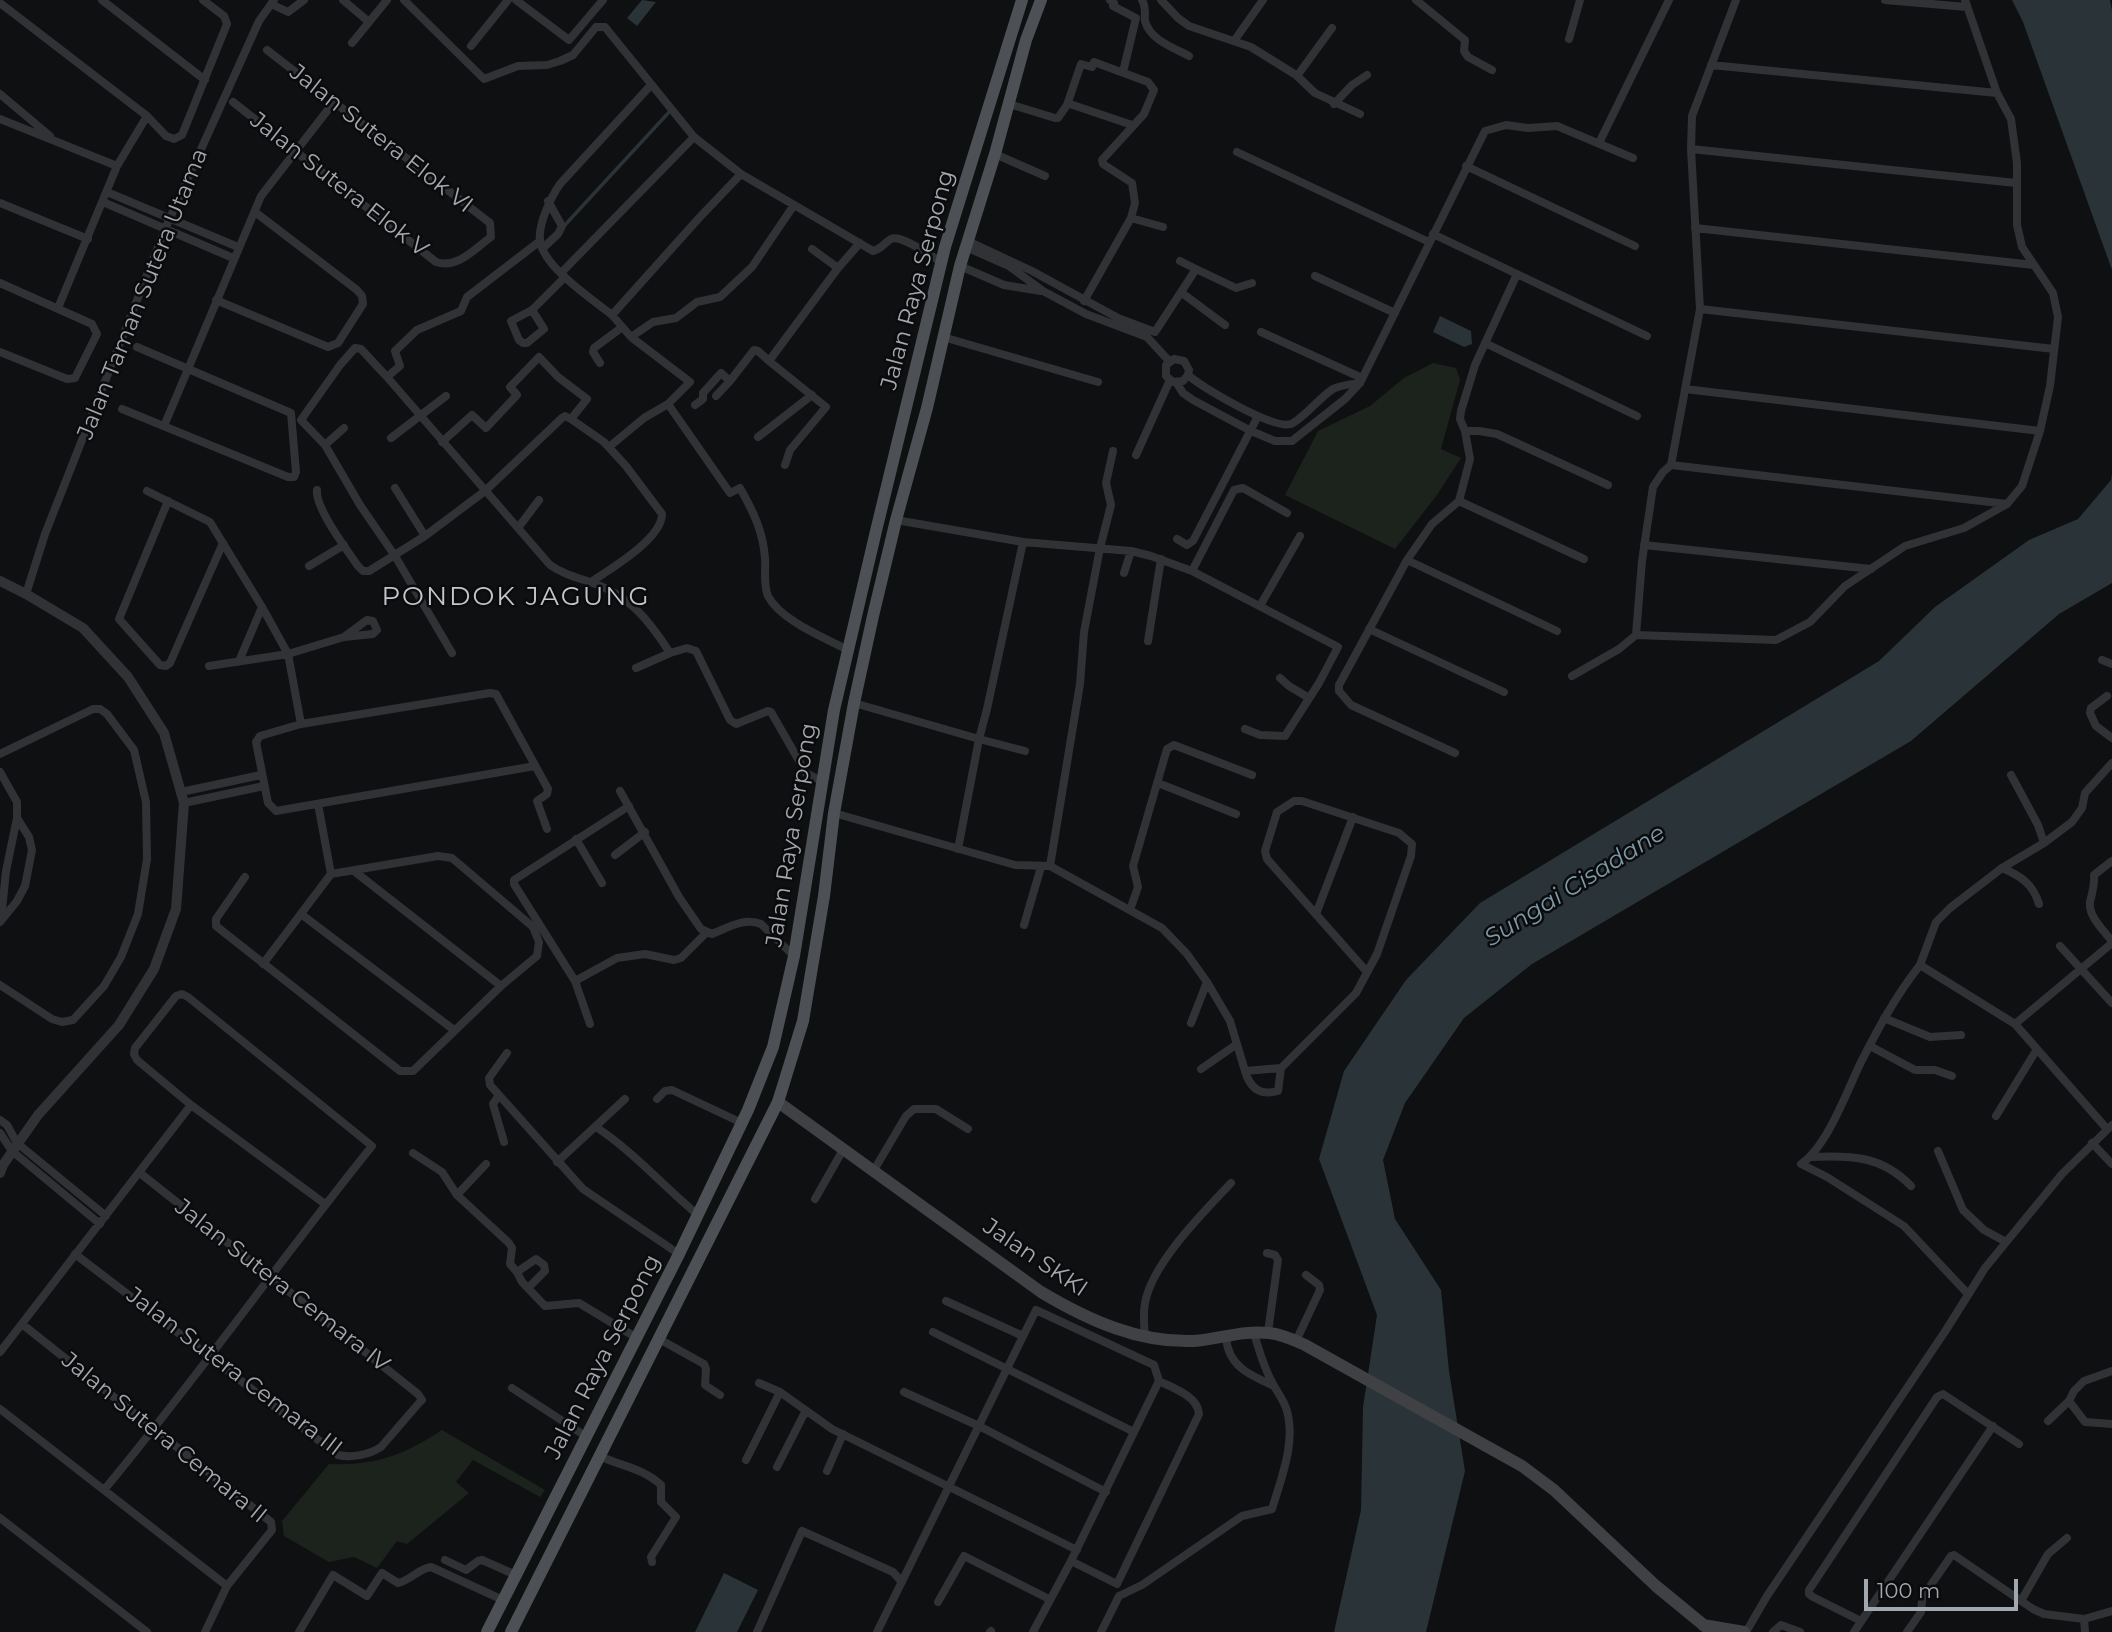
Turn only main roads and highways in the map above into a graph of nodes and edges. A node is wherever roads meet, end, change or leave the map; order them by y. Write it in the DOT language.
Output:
graph roads {
  1 [pos="1022,0"];
  2 [pos="1041,0"];
  3 [pos="960,198"];
  4 [pos="979,205"];
  5 [pos="798,934"];
  6 [pos="816,940"];
  7 [pos="778,1102"];
  8 [pos="1707,1628"];
  9 [pos="487,1632"];
  10 [pos="511,1632"];
  11 [pos="1745,1632"];
  1 -- 3 [label="main road, Jalan Raya Serpong"];
  2 -- 4 [label="main road, Jalan Raya Serpong"];
  3 -- 4 [label="main road"];
  3 -- 5 [label="main road, Jalan Raya Serpong"];
  4 -- 6 [label="main road, Jalan Raya Serpong"];
  5 -- 6 [label="main road"];
  5 -- 9 [label="main road, Jalan Raya Serpong"];
  6 -- 7 [label="main road, Jalan Raya Serpong"];
  7 -- 8 [label="main road, Jalan SKKI"];
  7 -- 10 [label="main road, Jalan Raya Serpong"];
  8 -- 11 [label="main road"];
}
